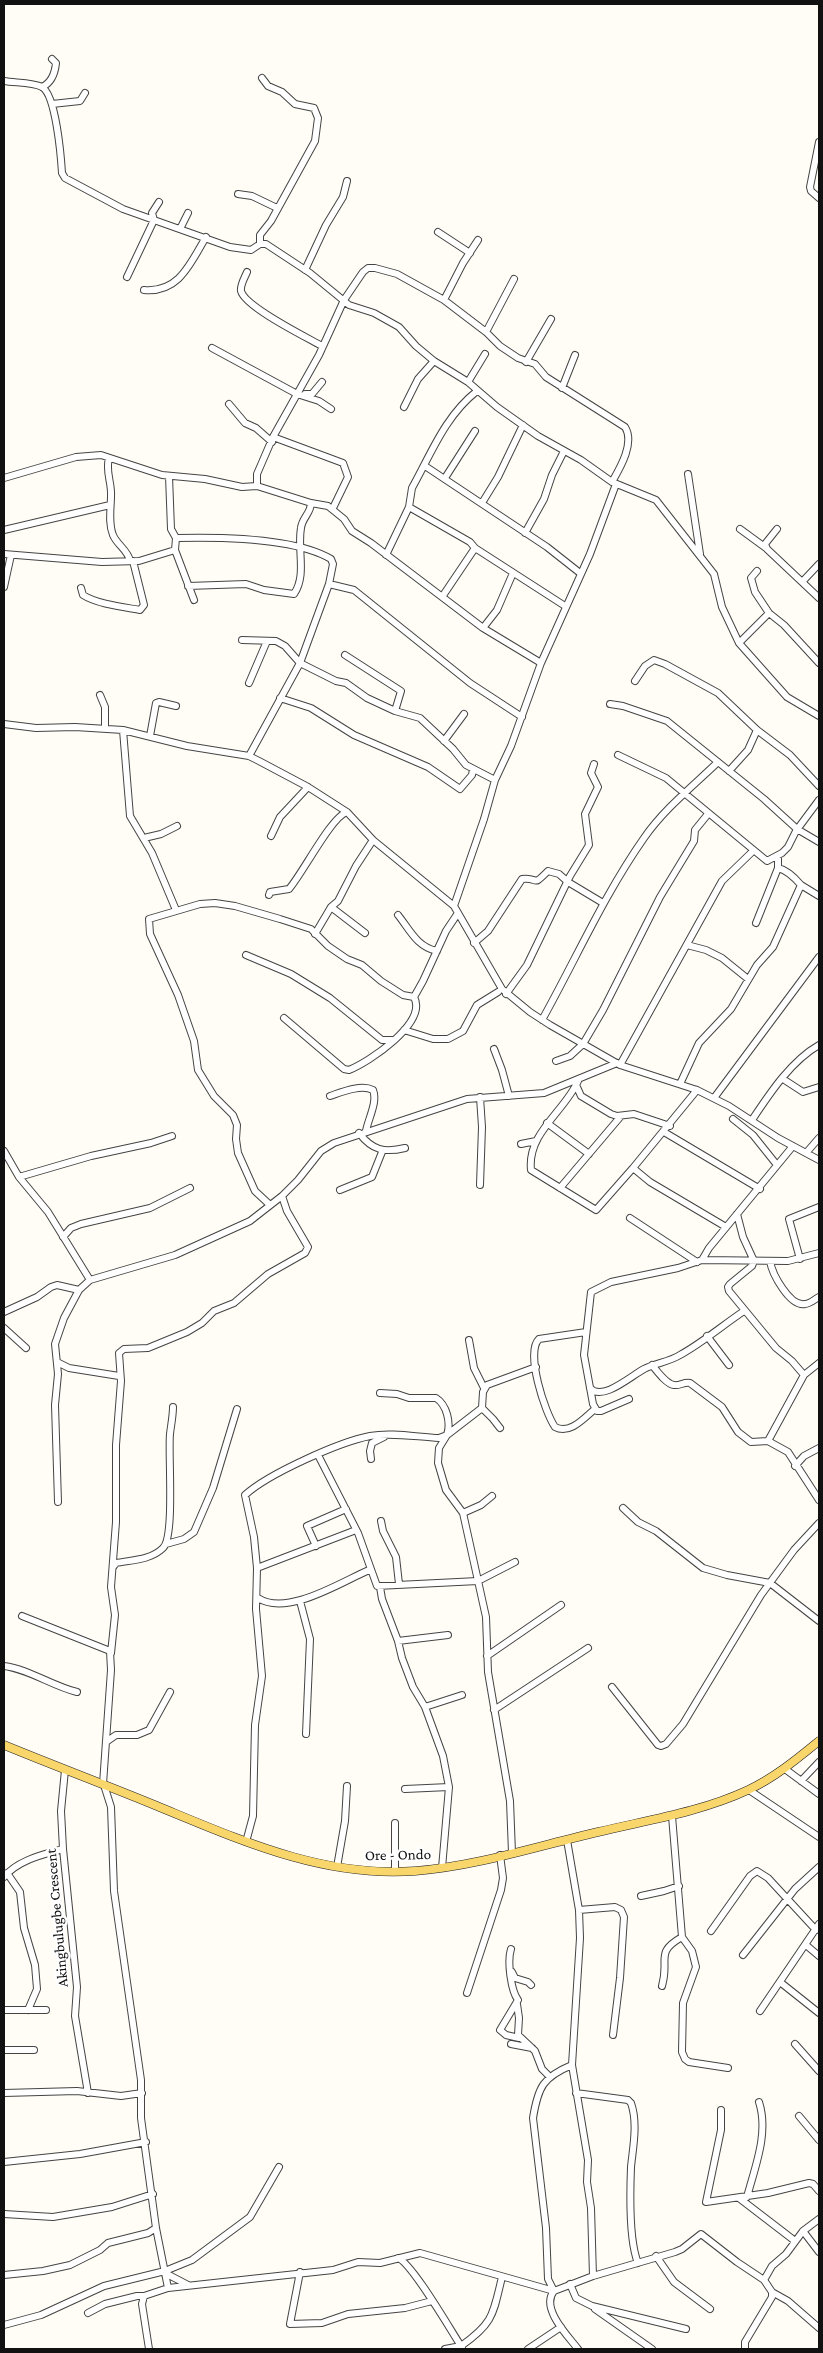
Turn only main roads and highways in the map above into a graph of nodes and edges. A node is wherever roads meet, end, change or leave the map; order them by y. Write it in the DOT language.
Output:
graph roads {
  1 [pos="819,1741"];
  2 [pos="4,1745"];
  1 -- 2 [label="main road, Ore - Ondo"];
}
